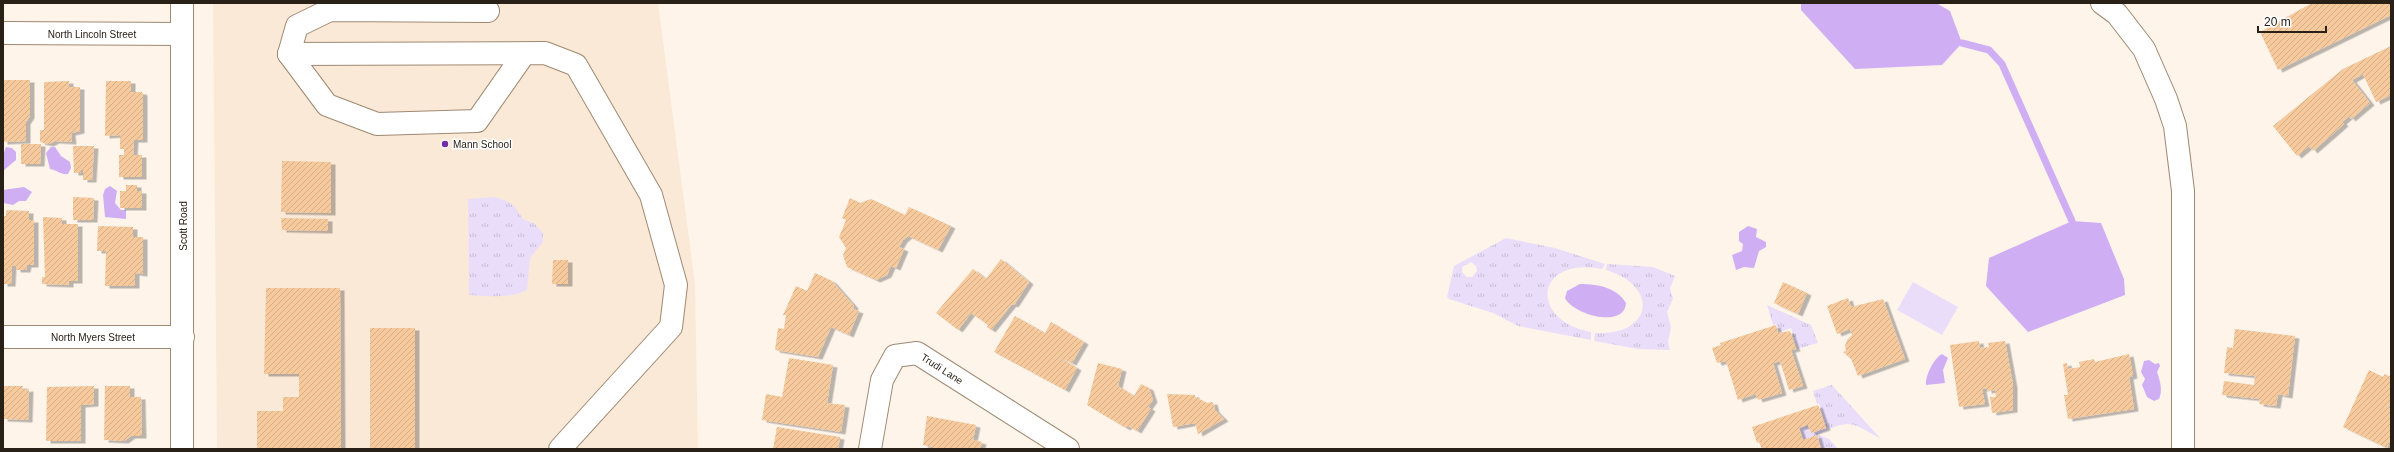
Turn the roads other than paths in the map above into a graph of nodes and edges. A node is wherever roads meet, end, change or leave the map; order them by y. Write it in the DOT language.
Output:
graph roads {
  1 [pos="182,3"];
  2 [pos="2102,3"];
  3 [pos="488,10"];
  4 [pos="3,34"];
  5 [pos="182,34"];
  6 [pos="289,54"];
  7 [pos="524,54"];
  8 [pos="3,337"];
  9 [pos="183,337"];
  10 [pos="182,449"];
  11 [pos="560,449"];
  12 [pos="870,449"];
  13 [pos="1068,449"];
  14 [pos="2183,449"];
  1 -- 5 [label="street, Scott Road"];
  2 -- 14 [label="street"];
  3 -- 6 [label="street"];
  4 -- 5 [label="street, North Lincoln Street"];
  5 -- 9 [label="street, Scott Road"];
  6 -- 7 [label="street"];
  6 -- 7 [label="street"];
  7 -- 11 [label="street"];
  8 -- 9 [label="street, North Myers Street"];
  9 -- 10 [label="street, Scott Road"];
  12 -- 13 [label="street, Trudi Lane"];
}
